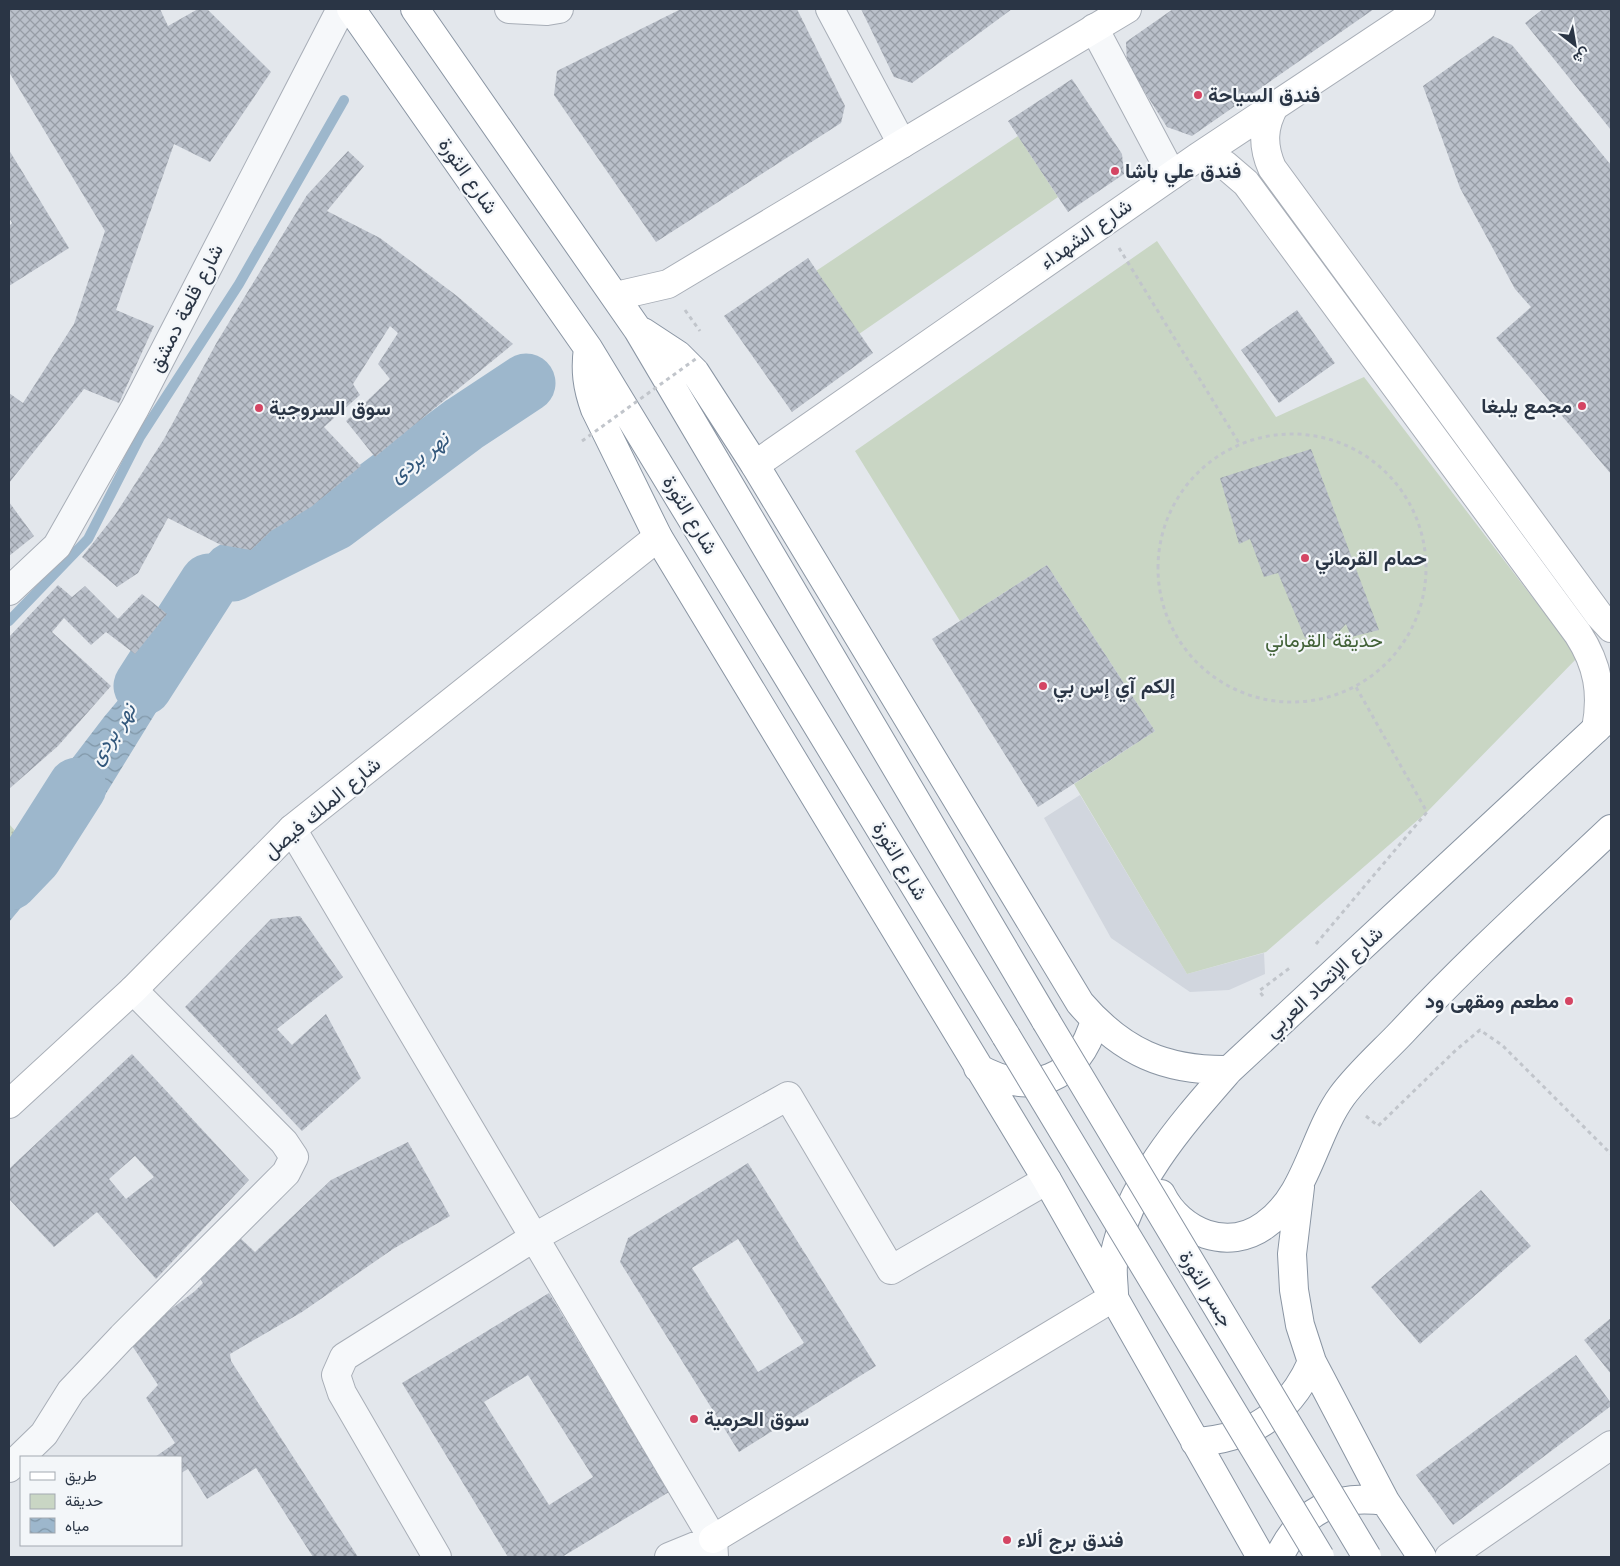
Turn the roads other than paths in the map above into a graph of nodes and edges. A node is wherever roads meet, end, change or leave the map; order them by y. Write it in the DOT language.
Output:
graph roads {
  1 [pos="341,9"];
  2 [pos="351,9"];
  3 [pos="415,9"];
  4 [pos="509,9"];
  5 [pos="559,9"];
  6 [pos="830,9"];
  7 [pos="1421,9"];
  8 [pos="1122,10"];
  9 [pos="1094,28"];
  10 [pos="1276,105"];
  11 [pos="902,144"];
  12 [pos="1198,157"];
  13 [pos="1172,175"];
  14 [pos="616,296"];
  15 [pos="638,330"];
  16 [pos="588,348"];
  17 [pos="1436,393"];
  18 [pos="1413,410"];
  19 [pos="755,465"];
  20 [pos="658,537"];
  21 [pos="9,591"];
  22 [pos="1611,628"];
  23 [pos="1604,722"];
  24 [pos="292,829"];
  25 [pos="1611,829"];
  26 [pos="133,990"];
  27 [pos="1095,1020"];
  28 [pos="1006,1036"];
  29 [pos="978,1068"];
  30 [pos="1229,1070"];
  31 [pos="9,1104"];
  32 [pos="1156,1158"];
  33 [pos="1047,1180"];
  34 [pos="1301,1180"];
  35 [pos="533,1238"];
  36 [pos="1114,1297"];
  37 [pos="1312,1362"];
  38 [pos="1195,1442"];
  39 [pos="1611,1445"];
  40 [pos="21,1456"];
  41 [pos="20,1457"];
  42 [pos="9,1468"];
  43 [pos="1385,1501"];
  44 [pos="713,1548"];
  45 [pos="437,1557"];
  46 [pos="669,1557"];
  47 [pos="1261,1557"];
  48 [pos="1279,1557"];
  49 [pos="1320,1557"];
  50 [pos="1366,1557"];
  51 [pos="1422,1557"];
  52 [pos="1450,1557"];
  1 -- 21 [label="street, شارع قلعة دمشق"];
  2 -- 16 [label="main road, شارع الثورة"];
  3 -- 14 [label="main road"];
  4 -- 5 [label="street"];
  6 -- 11 [label="street"];
  7 -- 10 [label="main road, شارع الشهداء"];
  8 -- 9 [label="main road"];
  9 -- 11 [label="main road"];
  9 -- 13 [label="street"];
  10 -- 12 [label="main road, شارع الشهداء"];
  10 -- 17 [label="main road"];
  11 -- 14 [label="main road"];
  12 -- 13 [label="main road, شارع الشهداء"];
  12 -- 18 [label="main road"];
  13 -- 19 [label="main road, شارع الشهداء"];
  14 -- 15 [label="main road"];
  15 -- 19 [label="main road"];
  15 -- 50 [label="main road, جسر الثورة, bridge"];
  16 -- 20 [label="main road"];
  16 -- 28 [label="main road, شارع الثورة"];
  17 -- 18 [label="main road"];
  17 -- 22 [label="main road"];
  18 -- 23 [label="main road"];
  19 -- 27 [label="main road"];
  20 -- 24 [label="main road, شارع الملك فيصل"];
  20 -- 29 [label="main road"];
  23 -- 30 [label="main road, شارع الإتحاد العربي"];
  24 -- 26 [label="main road, شارع الملك فيصل"];
  24 -- 35 [label="street"];
  25 -- 34 [label="main road"];
  26 -- 31 [label="main road, شارع الملك فيصل"];
  26 -- 40 [label="street"];
  27 -- 29 [label="main road"];
  27 -- 30 [label="main road"];
  28 -- 49 [label="main road, جسر الثورة, bridge"];
  29 -- 33 [label="main road"];
  30 -- 32 [label="main road, شارع الإتحاد العربي"];
  32 -- 34 [label="main road"];
  32 -- 36 [label="main road, شارع الإتحاد العربي"];
  33 -- 35 [label="street"];
  33 -- 36 [label="main road"];
  34 -- 37 [label="main road"];
  35 -- 44 [label="street"];
  35 -- 45 [label="street"];
  36 -- 38 [label="main road"];
  36 -- 44 [label="main road"];
  37 -- 38 [label="main road"];
  37 -- 43 [label="main road"];
  38 -- 47 [label="main road"];
  39 -- 52 [label="street"];
  41 -- 42 [label="street"];
  43 -- 48 [label="main road"];
  43 -- 51 [label="main road"];
  44 -- 46 [label="street"];
}
